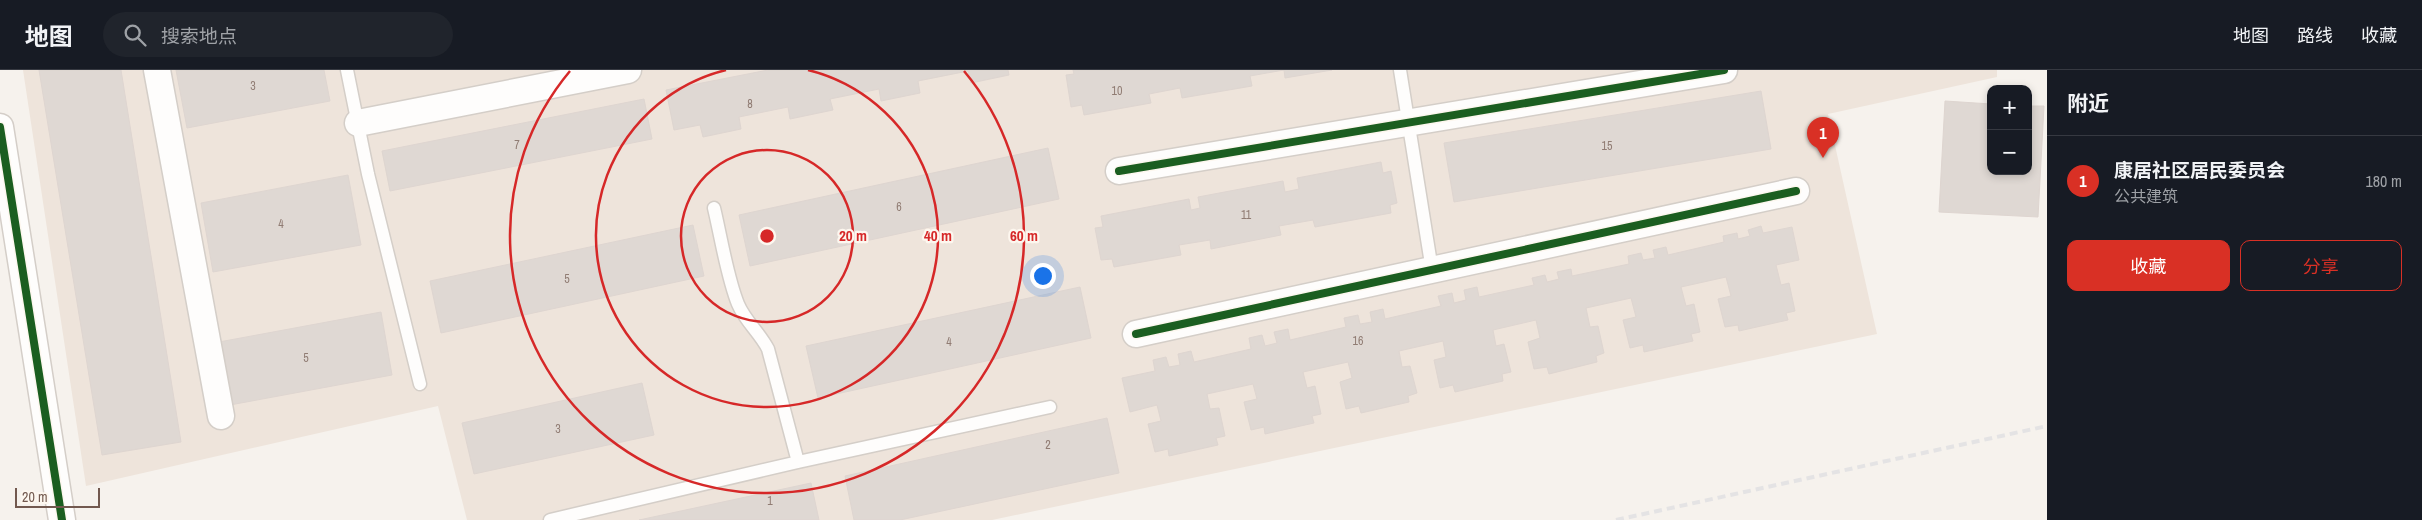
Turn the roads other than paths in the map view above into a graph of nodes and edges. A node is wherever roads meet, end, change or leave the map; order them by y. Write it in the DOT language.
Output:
graph roads {
  1 [pos="157,70"];
  2 [pos="347,70"];
  3 [pos="628,70"];
  4 [pos="1400,70"];
  5 [pos="1724,70"];
  6 [pos="1408,122"];
  7 [pos="358,123"];
  8 [pos="0,127"];
  9 [pos="1119,171"];
  10 [pos="1796,191"];
  11 [pos="714,208"];
  12 [pos="1432,270"];
  13 [pos="1136,334"];
  14 [pos="420,384"];
  15 [pos="1050,407"];
  16 [pos="220,416"];
  17 [pos="798,462"];
  18 [pos="62,520"];
  19 [pos="550,520"];
  1 -- 16 [label="street"];
  2 -- 7 [label="lane"];
  3 -- 7 [label="street"];
  4 -- 6 [label="lane"];
  5 -- 6 [label="street"];
  6 -- 9 [label="street"];
  6 -- 12 [label="lane"];
  7 -- 14 [label="lane"];
  8 -- 18 [label="street"];
  10 -- 12 [label="street"];
  11 -- 17 [label="lane"];
  12 -- 13 [label="street"];
  15 -- 17 [label="lane"];
  17 -- 19 [label="lane"];
}
